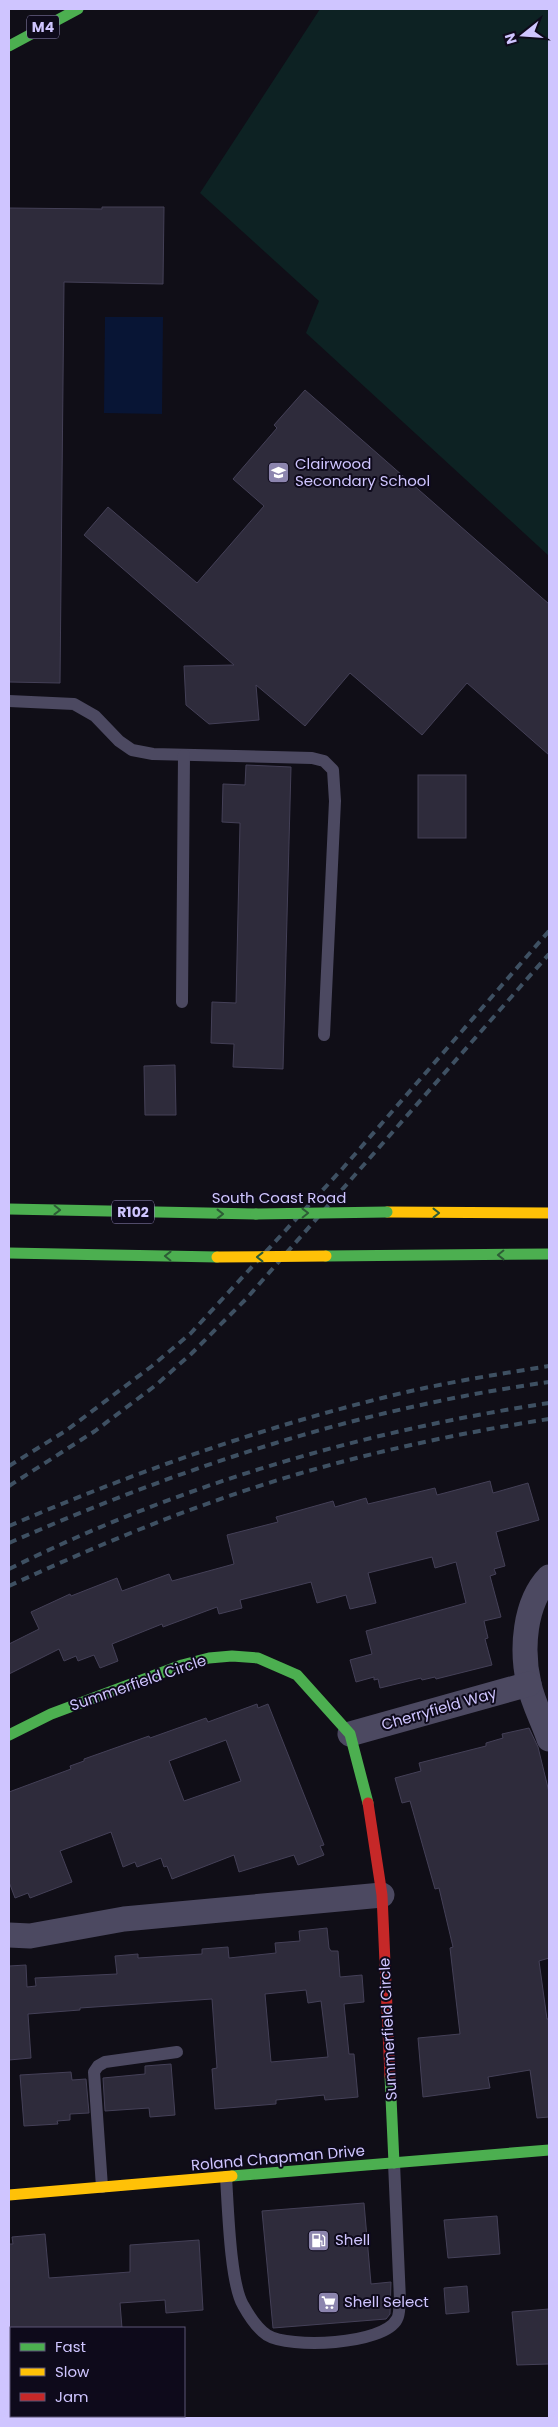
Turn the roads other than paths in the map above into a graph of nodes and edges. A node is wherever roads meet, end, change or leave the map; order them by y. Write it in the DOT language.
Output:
graph roads {
  1 [pos="78,9"];
  2 [pos="9,46"];
  3 [pos="9,701"];
  4 [pos="184,755"];
  5 [pos="182,1002"];
  6 [pos="324,1035"];
  7 [pos="9,1209"];
  8 [pos="549,1213"];
  9 [pos="9,1253"];
  10 [pos="549,1254"];
  11 [pos="549,1577"];
  12 [pos="529,1684"];
  13 [pos="350,1734"];
  14 [pos="9,1735"];
  15 [pos="549,1739"];
  16 [pos="382,1895"];
  17 [pos="9,1935"];
  18 [pos="176,2052"];
  19 [pos="549,2150"];
  20 [pos="394,2163"];
  21 [pos="226,2177"];
  22 [pos="102,2187"];
  23 [pos="9,2194"];
  1 -- 2 [label="main road, M4"];
  3 -- 4 [label="lane"];
  4 -- 5 [label="lane"];
  4 -- 6 [label="lane"];
  7 -- 8 [label="main road, South Coast Road / R102, one-way, bridge"];
  10 -- 9 [label="main road, one-way, bridge"];
  11 -- 12 [label="street"];
  12 -- 13 [label="street, Cherryfield Way"];
  12 -- 15 [label="street"];
  13 -- 14 [label="main road, Summerfield Circle"];
  13 -- 16 [label="main road, Summerfield Circle"];
  16 -- 17 [label="street"];
  16 -- 20 [label="main road, Summerfield Circle"];
  18 -- 22 [label="lane"];
  19 -- 20 [label="main road, Roland Chapman Drive"];
  20 -- 21 [label="main road, Roland Chapman Drive"];
  20 -- 21 [label="lane"];
  21 -- 22 [label="main road, Roland Chapman Drive"];
  22 -- 23 [label="main road, Roland Chapman Drive"];
}
